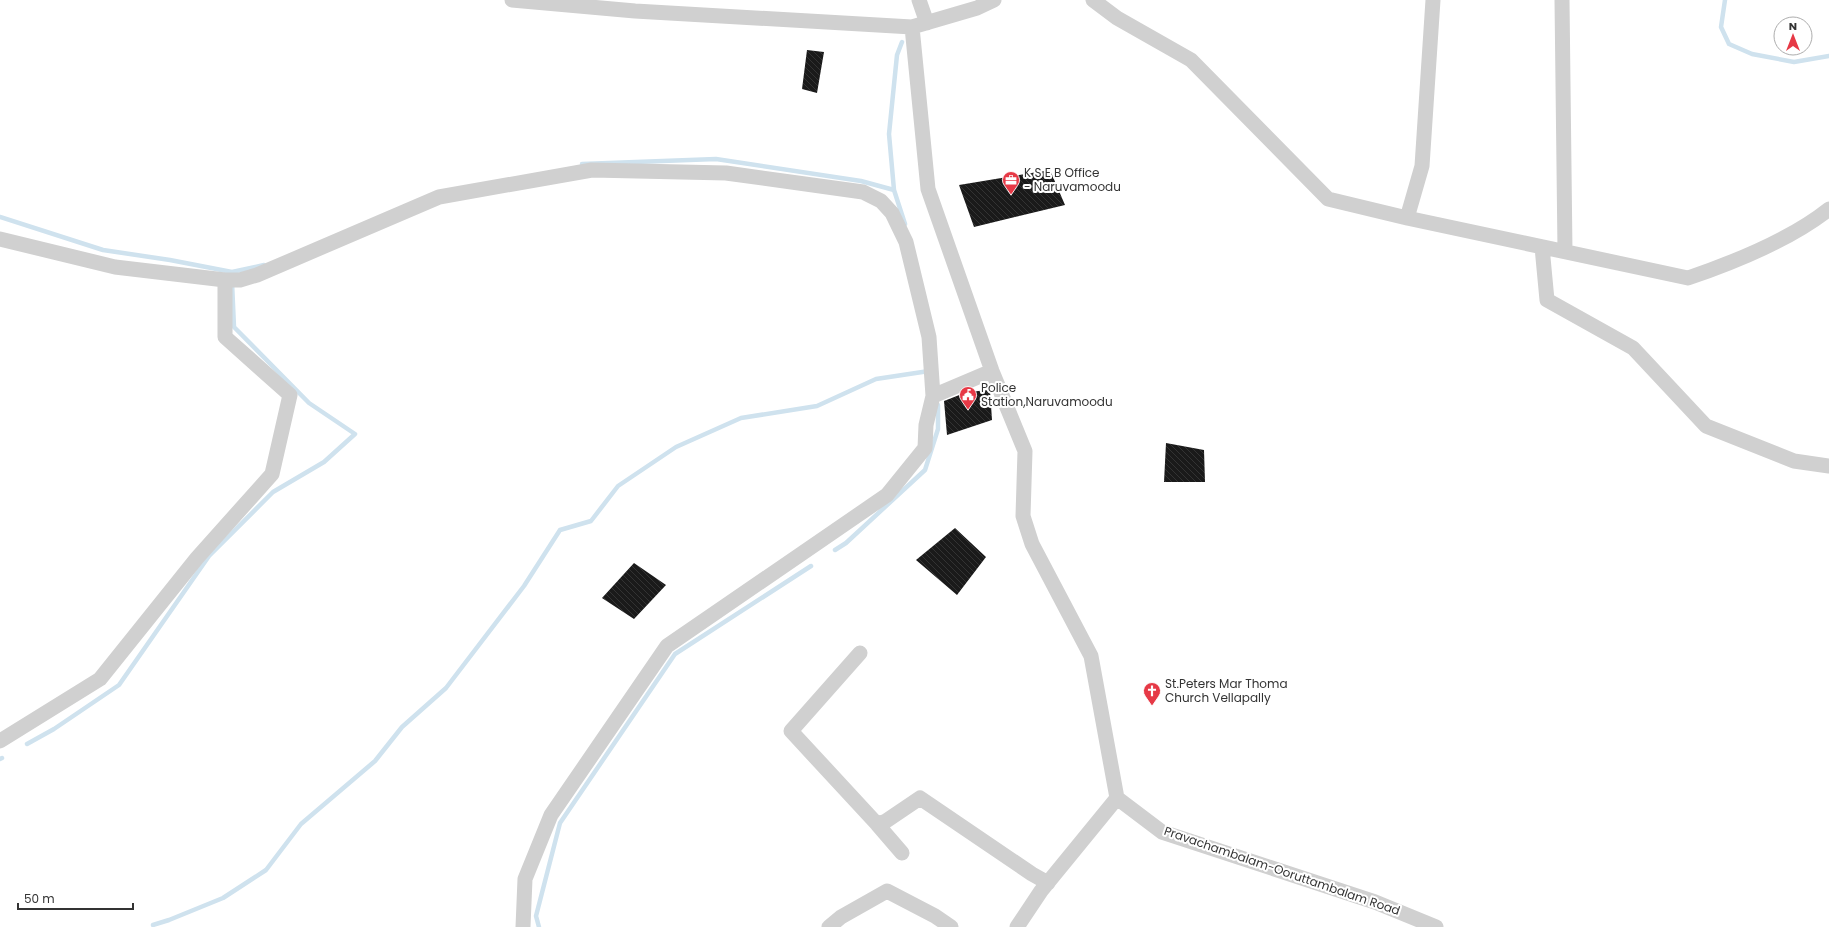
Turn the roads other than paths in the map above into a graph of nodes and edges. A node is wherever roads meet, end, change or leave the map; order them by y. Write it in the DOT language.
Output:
graph roads {
  1 [pos="512,0"];
  2 [pos="919,0"];
  3 [pos="994,0"];
  4 [pos="1093,0"];
  5 [pos="1433,0"];
  6 [pos="1562,0"];
  7 [pos="927,23"];
  8 [pos="912,27"];
  9 [pos="1829,209"];
  10 [pos="1407,218"];
  11 [pos="0,239"];
  12 [pos="1542,247"];
  13 [pos="1565,251"];
  14 [pos="230,280"];
  15 [pos="992,371"];
  16 [pos="933,388"];
  17 [pos="1829,466"];
  18 [pos="860,653"];
  19 [pos="0,741"];
  20 [pos="1117,798"];
  21 [pos="877,824"];
  22 [pos="902,853"];
  23 [pos="1048,883"];
  24 [pos="523,927"];
  25 [pos="829,927"];
  26 [pos="951,927"];
  27 [pos="1017,927"];
  28 [pos="1436,927"];
  1 -- 8 [label="street"];
  2 -- 7 [label="street"];
  3 -- 7 [label="street"];
  4 -- 10 [label="street"];
  5 -- 10 [label="street"];
  6 -- 13 [label="street"];
  7 -- 8 [label="street"];
  8 -- 15 [label="street"];
  9 -- 13 [label="street"];
  10 -- 12 [label="street"];
  11 -- 14 [label="street"];
  12 -- 13 [label="street"];
  12 -- 17 [label="street"];
  14 -- 16 [label="street"];
  14 -- 19 [label="street"];
  15 -- 16 [label="street"];
  15 -- 20 [label="street"];
  16 -- 24 [label="street"];
  18 -- 21 [label="street"];
  20 -- 23 [label="street"];
  20 -- 28 [label="street, Pravachambalam-Ooruttambalam Road"];
  21 -- 22 [label="street"];
  21 -- 23 [label="street"];
  23 -- 27 [label="street"];
  25 -- 26 [label="street"];
}
